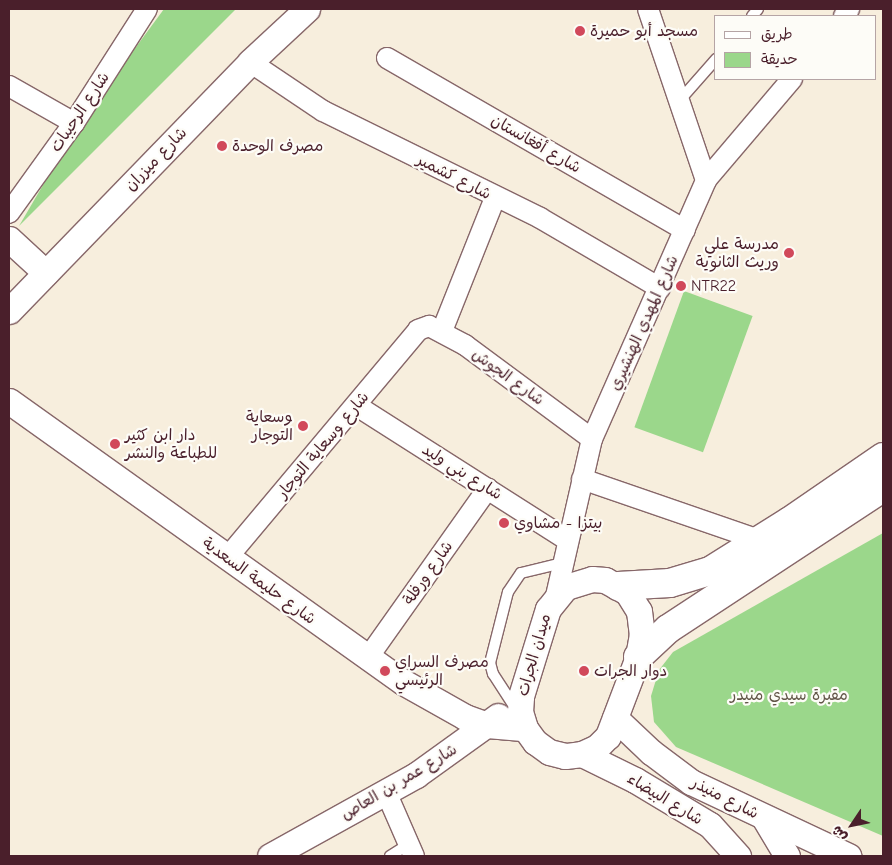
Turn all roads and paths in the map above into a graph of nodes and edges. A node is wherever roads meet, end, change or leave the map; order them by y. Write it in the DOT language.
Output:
graph roads {
  1 [pos="147,9"];
  2 [pos="306,9"];
  3 [pos="648,9"];
  4 [pos="387,58"];
  5 [pos="714,61"];
  6 [pos="250,62"];
  7 [pos="791,80"];
  8 [pos="9,86"];
  9 [pos="680,100"];
  10 [pos="74,123"];
  11 [pos="706,180"];
  12 [pos="495,198"];
  13 [pos="9,213"];
  14 [pos="685,230"];
  15 [pos="9,239"];
  16 [pos="46,273"];
  17 [pos="660,288"];
  18 [pos="9,312"];
  19 [pos="442,331"];
  20 [pos="9,401"];
  21 [pos="357,406"];
  22 [pos="592,439"];
  23 [pos="883,457"];
  24 [pos="582,479"];
  25 [pos="488,488"];
  26 [pos="883,488"];
  27 [pos="567,540"];
  28 [pos="760,540"];
  29 [pos="227,558"];
  30 [pos="562,563"];
  31 [pos="618,586"];
  32 [pos="556,596"];
  33 [pos="638,657"];
  34 [pos="367,659"];
  35 [pos="516,699"];
  36 [pos="615,718"];
  37 [pos="487,725"];
  38 [pos="525,728"];
  39 [pos="582,754"];
  40 [pos="386,792"];
  41 [pos="765,819"];
  42 [pos="411,850"];
  43 [pos="270,856"];
  44 [pos="390,856"];
  45 [pos="738,856"];
  46 [pos="787,856"];
  47 [pos="848,856"];
  1 -- 10 [label="street, شارع الرحيبات"];
  2 -- 6 [label="street, شارع ميزران"];
  3 -- 9 [label="street"];
  4 -- 14 [label="street, شارع أفغانستان"];
  5 -- 9 [label="lane"];
  6 -- 12 [label="street, شارع كشمير"];
  6 -- 16 [label="street, شارع ميزران"];
  7 -- 11 [label="street, شارع المهدي الهنشيري"];
  8 -- 10 [label="street"];
  9 -- 11 [label="street"];
  10 -- 13 [label="street, شارع الرحيبات"];
  11 -- 14 [label="street, شارع المهدي الهنشيري"];
  12 -- 17 [label="street, شارع كشمير"];
  12 -- 19 [label="street"];
  14 -- 17 [label="street, شارع المهدي الهنشيري"];
  15 -- 16 [label="street"];
  16 -- 18 [label="street, شارع ميزران"];
  17 -- 22 [label="street, شارع المهدي الهنشيري"];
  19 -- 21 [label="street, شارع وسعاية التوجار"];
  19 -- 22 [label="street, شارع الجوش"];
  20 -- 29 [label="street, شارع حليمة السعدية"];
  21 -- 25 [label="street, شارع بني وليد"];
  21 -- 29 [label="street, شارع وسعاية التوجار"];
  22 -- 24 [label="street, شارع المهدي الهنشيري"];
  23 -- 28 [label="main road"];
  24 -- 27 [label="street, شارع المهدي الهنشيري"];
  24 -- 28 [label="street"];
  25 -- 27 [label="street, شارع بني وليد"];
  25 -- 34 [label="street, شارع ورفلة"];
  26 -- 33 [label="main road"];
  27 -- 30 [label="street, شارع المهدي الهنشيري"];
  28 -- 31 [label="main road"];
  29 -- 34 [label="street, شارع حليمة السعدية"];
  30 -- 32 [label="street, شارع المهدي الهنشيري"];
  30 -- 35 [label="lane"];
  31 -- 32 [label="street, ميدان الجرات"];
  31 -- 33 [label="street"];
  32 -- 35 [label="street, ميدان الجرات"];
  33 -- 36 [label="street"];
  34 -- 37 [label="street, شارع حليمة السعدية"];
  35 -- 37 [label="street, شارع عمر بن العاص"];
  35 -- 38 [label="street, ميدان الجرات"];
  36 -- 39 [label="street"];
  36 -- 41 [label="street, شارع منيذر"];
  37 -- 38 [label="street, شارع حليمة السعدية"];
  37 -- 40 [label="street, شارع عمر بن العاص"];
  38 -- 39 [label="street, ميدان الجرات"];
  39 -- 45 [label="street, شارع البيضاء"];
  40 -- 42 [label="street"];
  40 -- 43 [label="street, شارع عمر بن العاص"];
  41 -- 46 [label="street"];
  41 -- 47 [label="street, شارع منيذر"];
  42 -- 44 [label="lane"];
}
